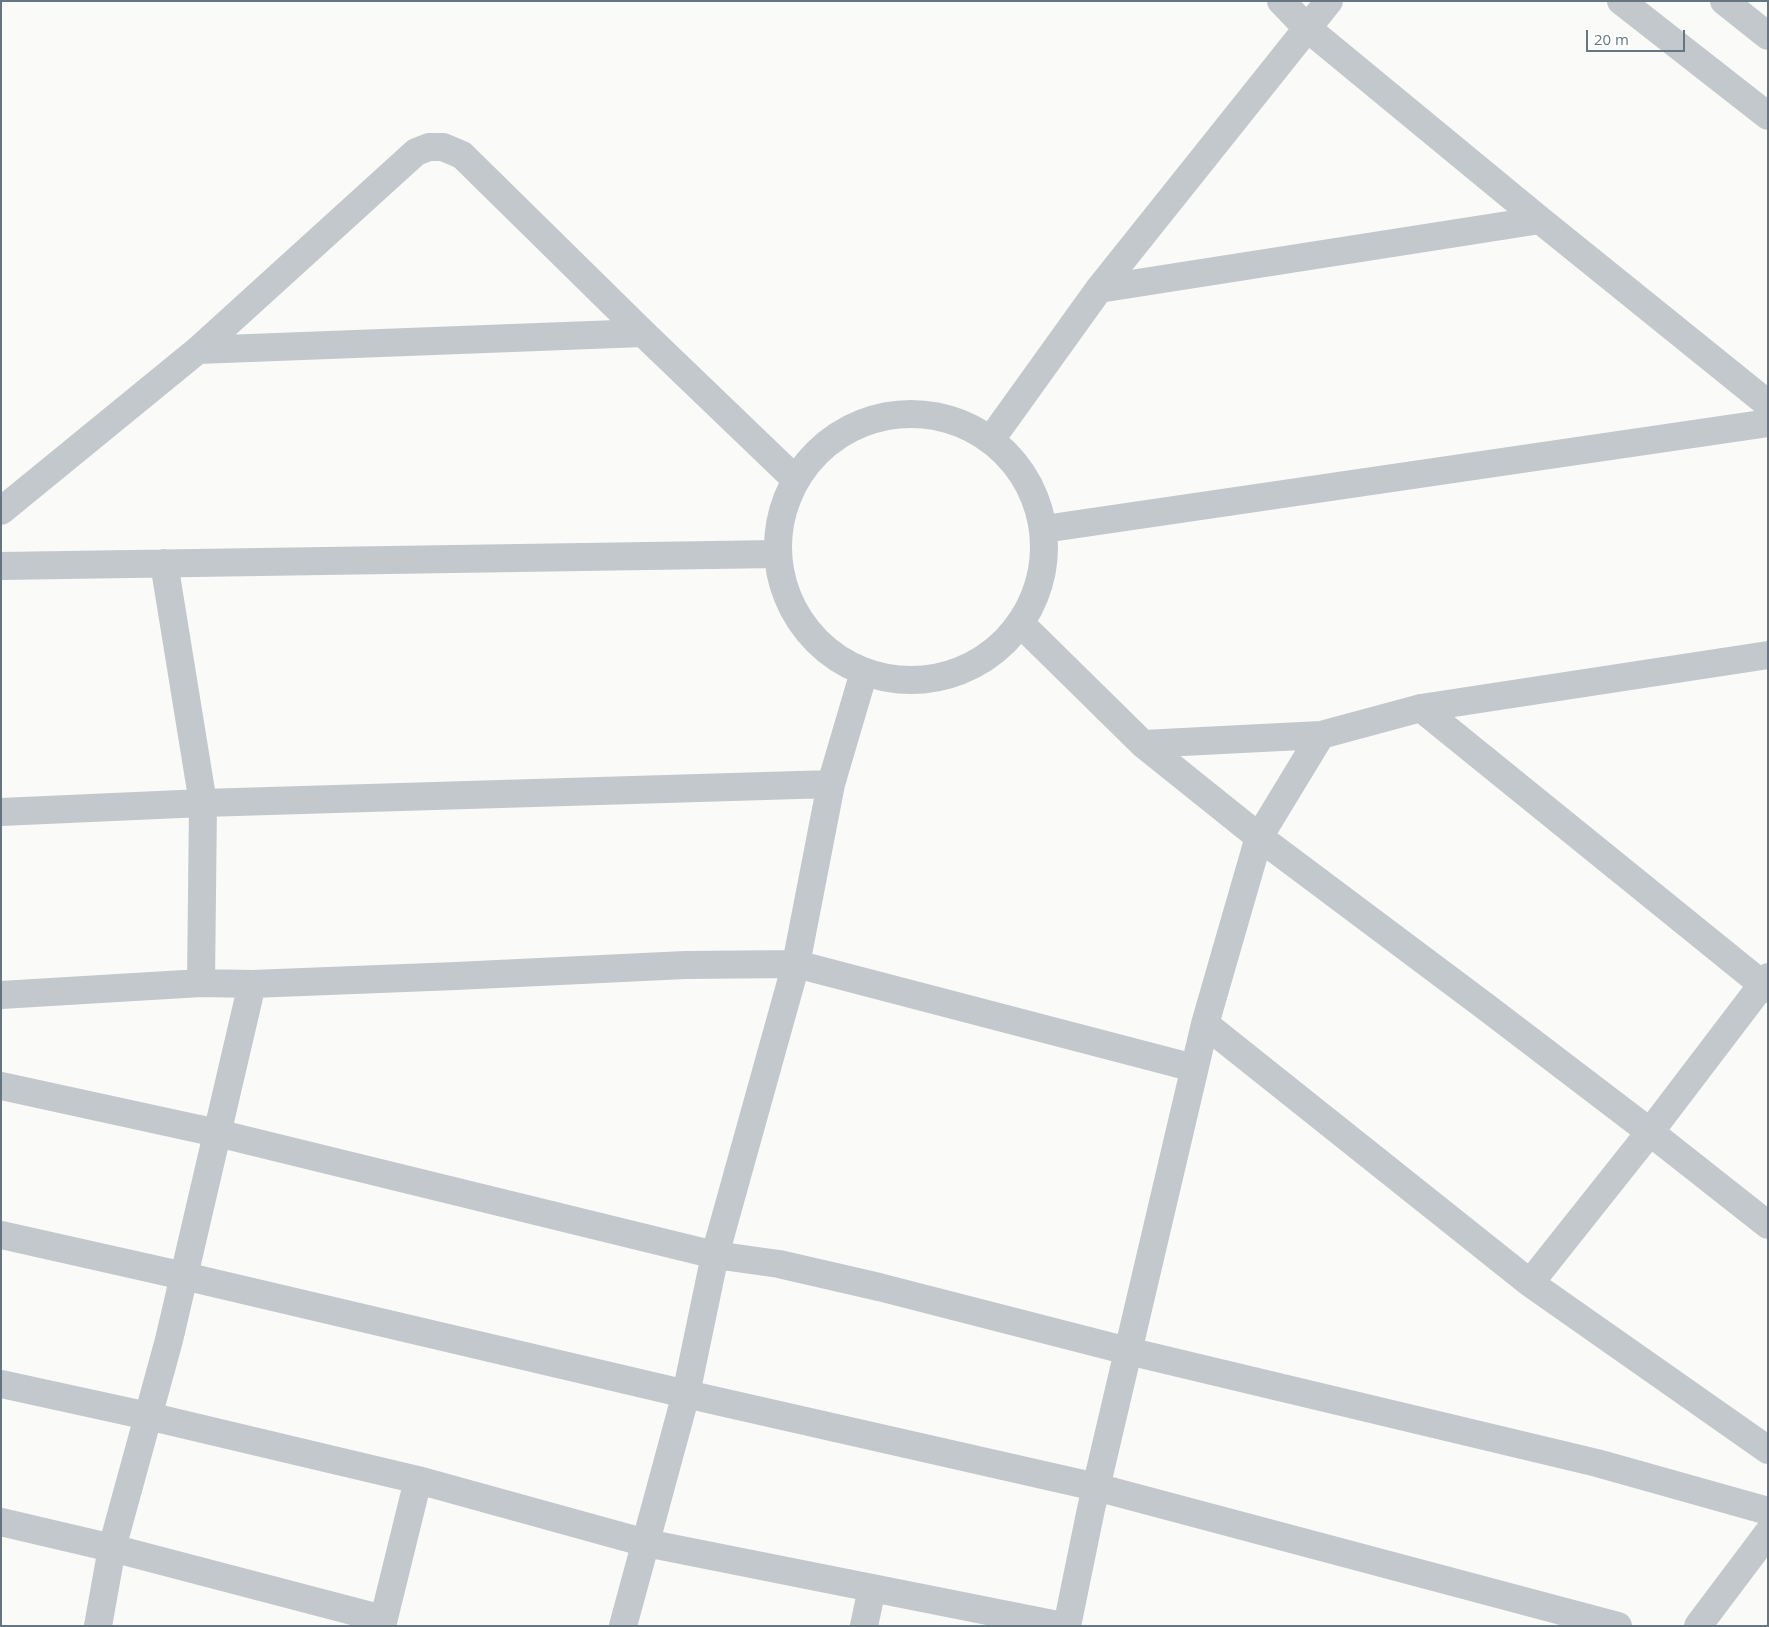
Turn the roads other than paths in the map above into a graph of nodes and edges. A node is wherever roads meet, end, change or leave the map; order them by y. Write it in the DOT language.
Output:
graph roads {
  1 [pos="1281,1"];
  2 [pos="1329,1"];
  3 [pos="1621,1"];
  4 [pos="1724,1"];
  5 [pos="1308,28"];
  6 [pos="1768,36"];
  7 [pos="1768,116"];
  8 [pos="1540,220"];
  9 [pos="1100,289"];
  10 [pos="643,333"];
  11 [pos="198,350"];
  12 [pos="1768,404"];
  13 [pos="1768,423"];
  14 [pos="992,438"];
  15 [pos="795,479"];
  16 [pos="1,511"];
  17 [pos="1044,530"];
  18 [pos="777,554"];
  19 [pos="164,563"];
  20 [pos="1,566"];
  21 [pos="1021,624"];
  22 [pos="1768,655"];
  23 [pos="864,672"];
  24 [pos="1420,708"];
  25 [pos="1321,735"];
  26 [pos="1143,744"];
  27 [pos="831,784"];
  28 [pos="203,803"];
  29 [pos="1,812"];
  30 [pos="1260,837"];
  31 [pos="796,964"];
  32 [pos="201,983"];
  33 [pos="252,984"];
  34 [pos="1766,984"];
  35 [pos="1,995"];
  36 [pos="1205,1024"];
  37 [pos="1194,1068"];
  38 [pos="1,1086"];
  39 [pos="1650,1132"];
  40 [pos="217,1133"];
  41 [pos="1768,1226"];
  42 [pos="1,1234"];
  43 [pos="715,1255"];
  44 [pos="184,1276"];
  45 [pos="1530,1282"];
  46 [pos="1128,1351"];
  47 [pos="1,1384"];
  48 [pos="686,1394"];
  49 [pos="148,1416"];
  50 [pos="1768,1450"];
  51 [pos="418,1480"];
  52 [pos="1096,1487"];
  53 [pos="1768,1511"];
  54 [pos="1,1522"];
  55 [pos="1768,1533"];
  56 [pos="646,1543"];
  57 [pos="112,1548"];
  58 [pos="872,1588"];
  59 [pos="382,1622"];
  60 [pos="98,1626"];
  61 [pos="623,1626"];
  62 [pos="864,1626"];
  63 [pos="1065,1626"];
  64 [pos="1618,1626"];
  65 [pos="1698,1626"];
  1 -- 5 [label="street"];
  2 -- 5 [label="street"];
  3 -- 7 [label="street"];
  4 -- 6 [label="street"];
  5 -- 8 [label="street"];
  5 -- 9 [label="street"];
  8 -- 9 [label="street"];
  8 -- 12 [label="street"];
  9 -- 14 [label="street"];
  10 -- 11 [label="street"];
  10 -- 11 [label="street"];
  10 -- 15 [label="street"];
  11 -- 16 [label="street"];
  13 -- 17 [label="street"];
  14 -- 15 [label="street"];
  14 -- 17 [label="street"];
  15 -- 18 [label="street"];
  17 -- 21 [label="street"];
  18 -- 19 [label="street"];
  18 -- 23 [label="street"];
  19 -- 20 [label="street"];
  19 -- 28 [label="street"];
  21 -- 23 [label="street"];
  21 -- 26 [label="street"];
  22 -- 24 [label="street"];
  23 -- 27 [label="street"];
  24 -- 25 [label="street"];
  24 -- 34 [label="street"];
  25 -- 26 [label="street"];
  25 -- 30 [label="street"];
  26 -- 30 [label="street"];
  27 -- 28 [label="street"];
  27 -- 31 [label="street"];
  28 -- 29 [label="street"];
  28 -- 32 [label="street"];
  30 -- 36 [label="street"];
  30 -- 39 [label="street"];
  31 -- 33 [label="street"];
  31 -- 37 [label="street"];
  31 -- 43 [label="street"];
  32 -- 33 [label="street"];
  32 -- 35 [label="street"];
  33 -- 40 [label="street"];
  34 -- 39 [label="street"];
  36 -- 37 [label="street"];
  36 -- 45 [label="street"];
  37 -- 46 [label="street"];
  38 -- 40 [label="street"];
  39 -- 41 [label="street"];
  39 -- 45 [label="street"];
  40 -- 43 [label="street"];
  40 -- 44 [label="street"];
  42 -- 44 [label="street"];
  43 -- 46 [label="street"];
  43 -- 48 [label="street"];
  44 -- 48 [label="street"];
  44 -- 49 [label="street"];
  45 -- 50 [label="street"];
  46 -- 52 [label="street"];
  46 -- 53 [label="street"];
  47 -- 49 [label="street"];
  48 -- 52 [label="street"];
  48 -- 56 [label="street"];
  49 -- 51 [label="street"];
  49 -- 57 [label="street"];
  51 -- 56 [label="street"];
  51 -- 59 [label="street"];
  52 -- 63 [label="street"];
  52 -- 64 [label="street"];
  54 -- 57 [label="street"];
  55 -- 65 [label="street"];
  56 -- 58 [label="street"];
  56 -- 61 [label="street"];
  57 -- 59 [label="street"];
  57 -- 60 [label="street"];
  58 -- 62 [label="street"];
  58 -- 63 [label="street"];
}
